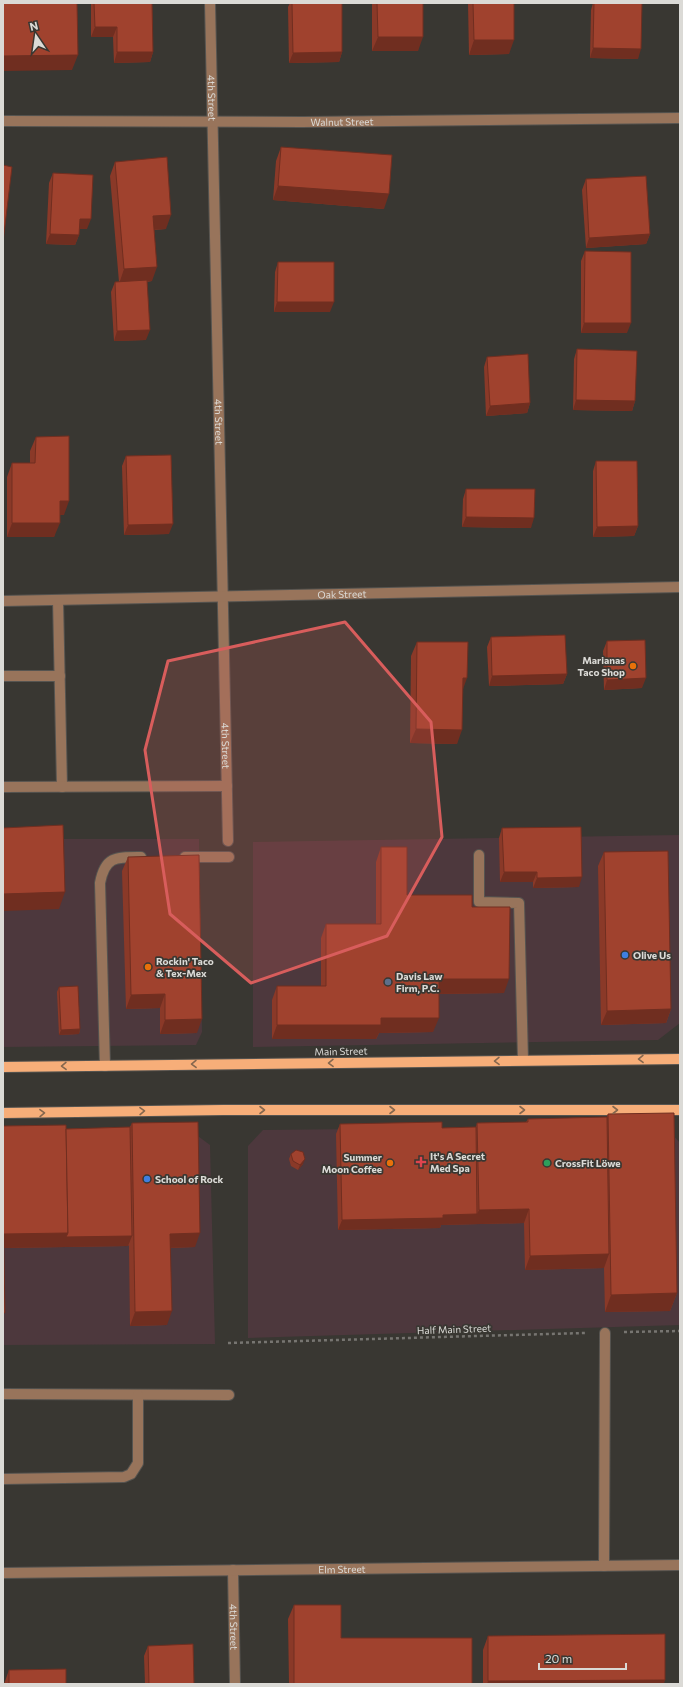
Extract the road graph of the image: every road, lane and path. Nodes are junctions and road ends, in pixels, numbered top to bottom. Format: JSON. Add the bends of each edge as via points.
{"nodes":[{"id":1,"x":210,"y":3,"type":"edge"},
{"id":2,"x":680,"y":118,"type":"edge"},
{"id":3,"x":3,"y":121,"type":"edge"},
{"id":4,"x":213,"y":122,"type":"junction"},
{"id":5,"x":680,"y":587,"type":"edge"},
{"id":6,"x":224,"y":598,"type":"junction"},
{"id":7,"x":58,"y":600,"type":"junction"},
{"id":8,"x":3,"y":601,"type":"edge"},
{"id":9,"x":3,"y":676,"type":"edge"},
{"id":10,"x":60,"y":676,"type":"junction"},
{"id":11,"x":228,"y":786,"type":"junction"},
{"id":12,"x":3,"y":787,"type":"edge"},
{"id":13,"x":62,"y":787,"type":"junction"},
{"id":14,"x":228,"y":841,"type":"dead end"},
{"id":15,"x":479,"y":855,"type":"dead end"},
{"id":16,"x":154,"y":857,"type":"edge"},
{"id":17,"x":176,"y":857,"type":"edge"},
{"id":18,"x":229,"y":858,"type":"dead end"},
{"id":19,"x":680,"y":1059,"type":"edge"},
{"id":20,"x":523,"y":1060,"type":"junction"},
{"id":21,"x":106,"y":1066,"type":"junction"},
{"id":22,"x":3,"y":1067,"type":"edge"},
{"id":23,"x":680,"y":1110,"type":"edge"},
{"id":24,"x":3,"y":1113,"type":"edge"},
{"id":25,"x":680,"y":1331,"type":"edge"},
{"id":26,"x":605,"y":1333,"type":"junction"},
{"id":27,"x":228,"y":1343,"type":"dead end"},
{"id":28,"x":3,"y":1394,"type":"edge"},
{"id":29,"x":138,"y":1395,"type":"junction"},
{"id":30,"x":229,"y":1395,"type":"dead end"},
{"id":31,"x":3,"y":1479,"type":"edge"},
{"id":32,"x":680,"y":1565,"type":"edge"},
{"id":33,"x":604,"y":1566,"type":"junction"},
{"id":34,"x":233,"y":1570,"type":"junction"},
{"id":35,"x":3,"y":1573,"type":"edge"},
{"id":36,"x":235,"y":1684,"type":"edge"}],
"edges":[{"from":1,"to":4,"type":"street","name":"4th Street"},
{"from":2,"to":4,"type":"street","name":"Walnut Street"},
{"from":3,"to":4,"type":"street","name":"Walnut Street"},
{"from":4,"to":6,"type":"street","name":"4th Street"},
{"from":5,"to":6,"type":"street","name":"Oak Street"},
{"from":6,"to":7,"type":"street","name":"Oak Street"},
{"from":6,"to":11,"type":"street","name":"4th Street"},
{"from":7,"to":8,"type":"street","name":"Oak Street"},
{"from":7,"to":10,"type":"street"},
{"from":9,"to":10,"type":"street"},
{"from":10,"to":13,"type":"street"},
{"from":11,"to":13,"type":"street"},
{"from":11,"to":14,"type":"street","name":"4th Street"},
{"from":12,"to":13,"type":"street"},
{"from":15,"to":20,"type":"street","via":[[479,902],[519,903]]},
{"from":16,"to":21,"type":"street","via":[[111,860],[103,869],[100,883]]},
{"from":17,"to":18,"type":"street"},
{"from":19,"to":20,"type":"main road","name":"Main Street","one_way":true},
{"from":20,"to":21,"type":"main road","name":"Main Street","one_way":true},
{"from":21,"to":22,"type":"main road","name":"Main Street","one_way":true},
{"from":24,"to":23,"type":"main road","one_way":true,"via":[[223,1110]]},
{"from":25,"to":26,"type":"path","name":"Half Main Street"},
{"from":26,"to":27,"type":"path","name":"Half Main Street"},
{"from":26,"to":33,"type":"street"},
{"from":28,"to":29,"type":"street"},
{"from":29,"to":30,"type":"street"},
{"from":29,"to":31,"type":"street","via":[[138,1463],[131,1474],[124,1477]]},
{"from":32,"to":33,"type":"street","name":"Elm Street"},
{"from":33,"to":34,"type":"street","name":"Elm Street"},
{"from":34,"to":35,"type":"street","name":"Elm Street"},
{"from":34,"to":36,"type":"street","name":"4th Street"}]}
